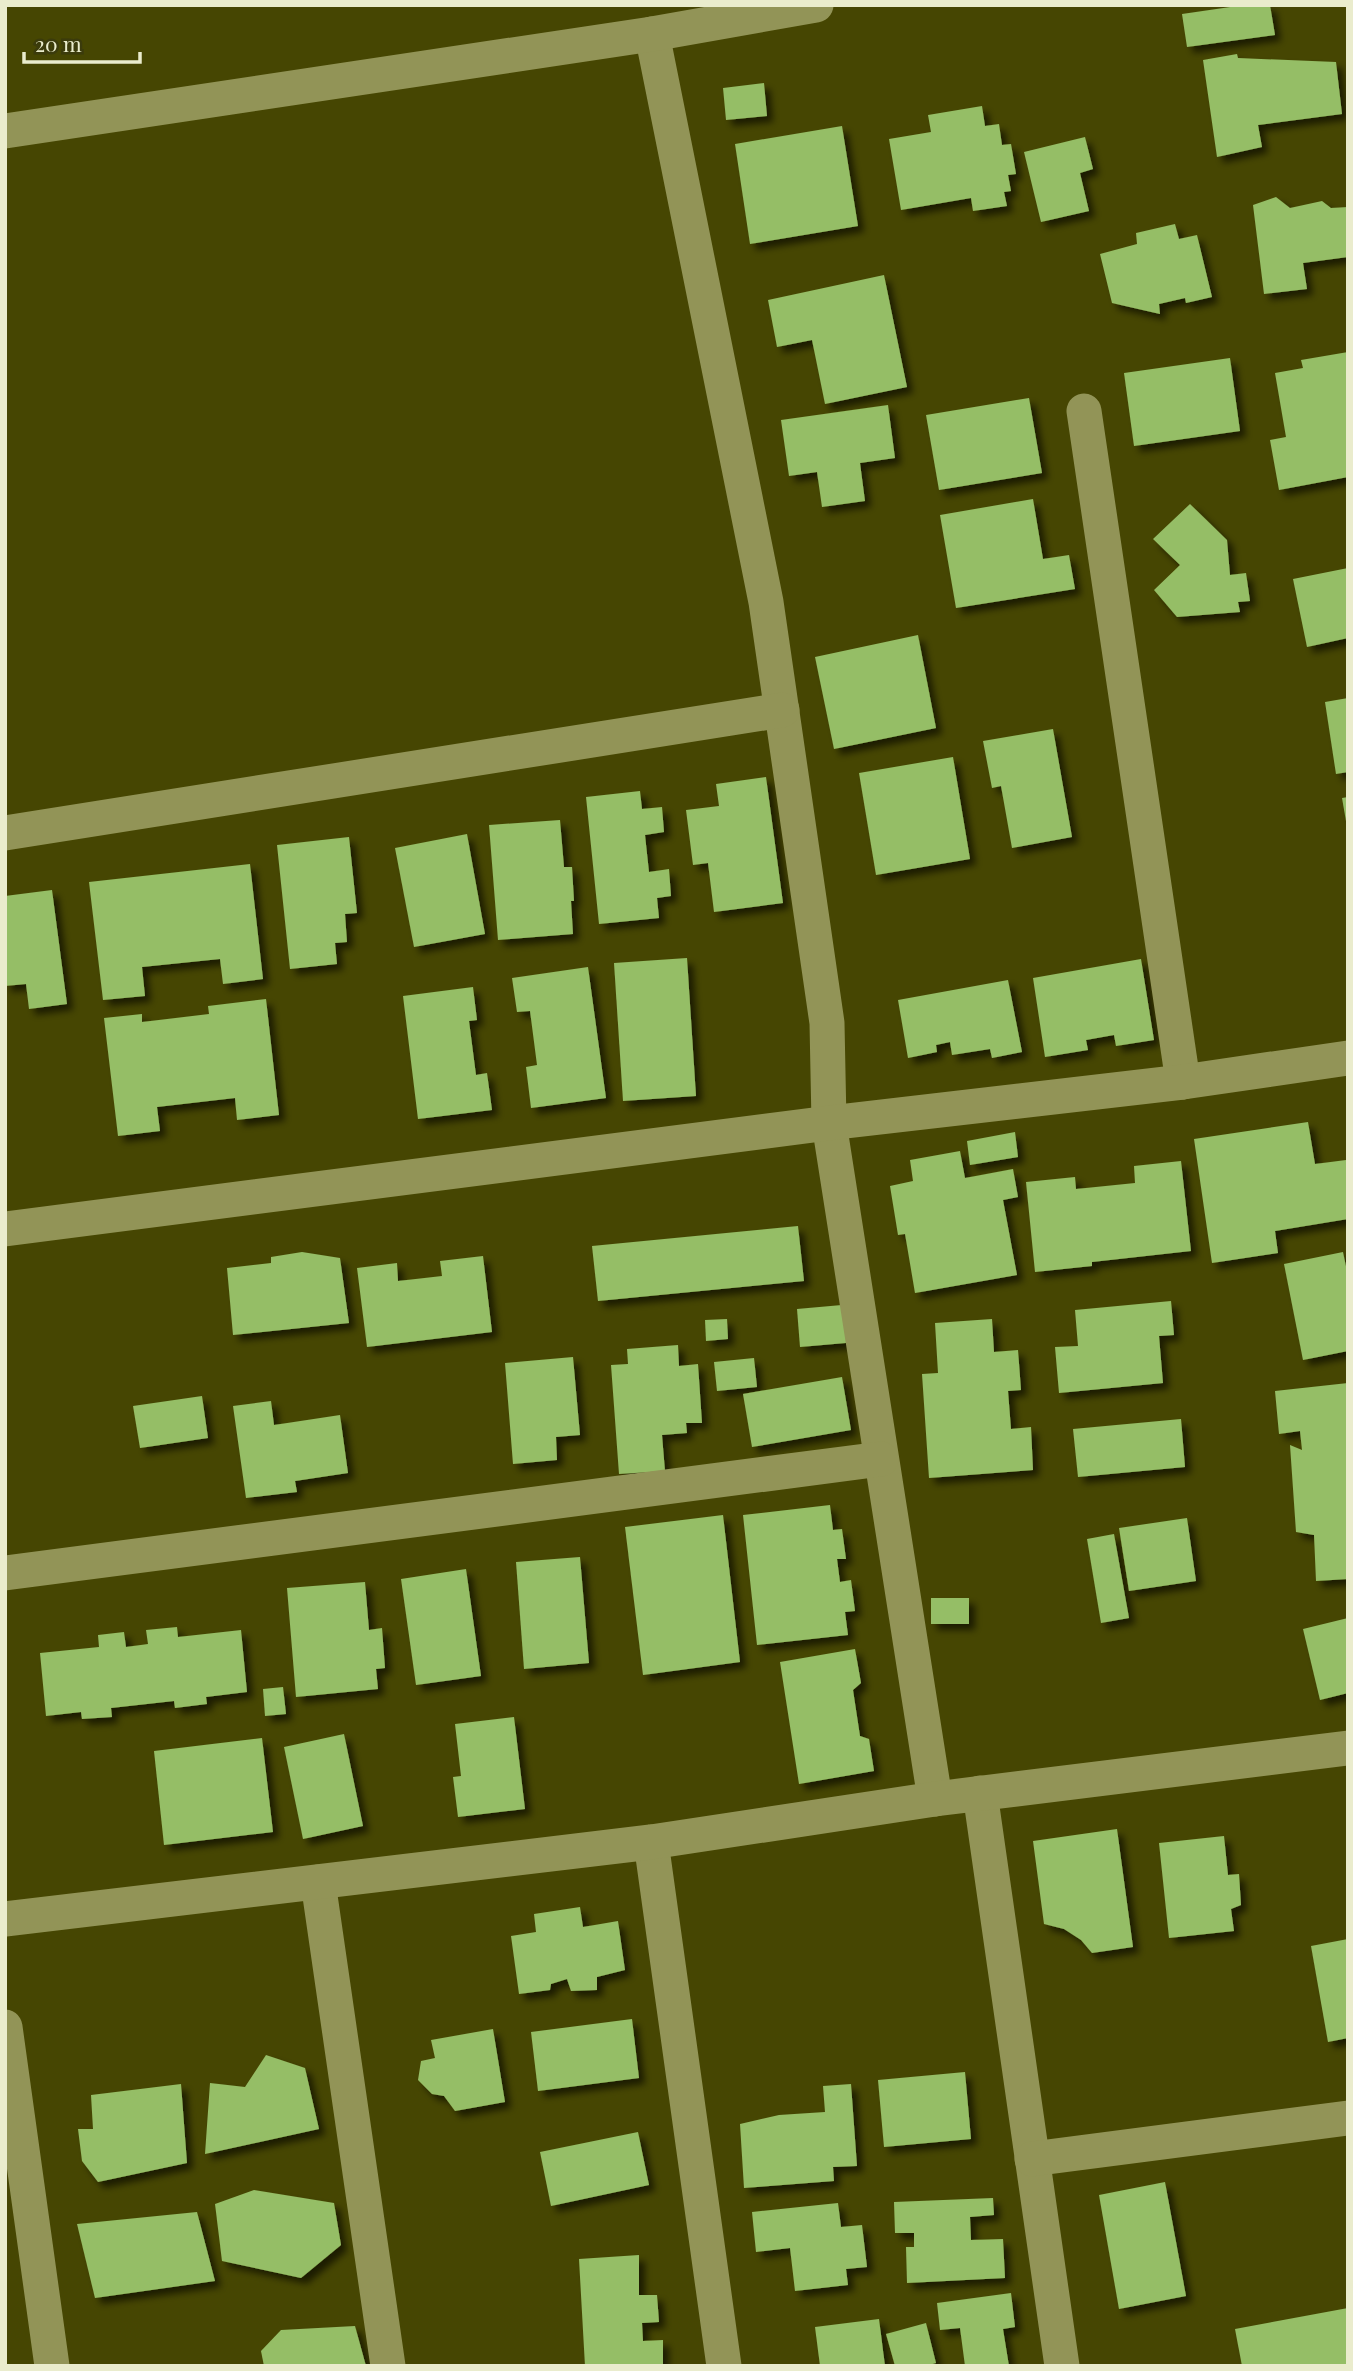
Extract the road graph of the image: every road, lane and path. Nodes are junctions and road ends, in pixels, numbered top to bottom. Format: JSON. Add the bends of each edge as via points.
{"nodes":[{"id":1,"x":816,"y":5,"type":"edge"},
{"id":2,"x":652,"y":34,"type":"junction"},
{"id":3,"x":5,"y":131,"type":"edge"},
{"id":4,"x":1084,"y":411,"type":"dead end"},
{"id":5,"x":782,"y":710,"type":"junction"},
{"id":6,"x":5,"y":833,"type":"edge"},
{"id":7,"x":1348,"y":1058,"type":"edge"},
{"id":8,"x":1183,"y":1082,"type":"junction"},
{"id":9,"x":830,"y":1123,"type":"junction"},
{"id":10,"x":5,"y":1229,"type":"edge"},
{"id":11,"x":881,"y":1459,"type":"junction"},
{"id":12,"x":5,"y":1573,"type":"edge"},
{"id":13,"x":1348,"y":1748,"type":"edge"},
{"id":14,"x":980,"y":1793,"type":"junction"},
{"id":15,"x":935,"y":1799,"type":"junction"},
{"id":16,"x":651,"y":1842,"type":"junction"},
{"id":17,"x":318,"y":1882,"type":"junction"},
{"id":18,"x":5,"y":1919,"type":"edge"},
{"id":19,"x":5,"y":2027,"type":"edge"},
{"id":20,"x":1348,"y":2118,"type":"edge"},
{"id":21,"x":1032,"y":2159,"type":"junction"},
{"id":22,"x":52,"y":2366,"type":"edge"},
{"id":23,"x":388,"y":2366,"type":"edge"},
{"id":24,"x":724,"y":2366,"type":"edge"},
{"id":25,"x":1062,"y":2366,"type":"edge"}],
"edges":[{"from":1,"to":2,"type":"street"},
{"from":2,"to":3,"type":"street"},
{"from":2,"to":5,"type":"street","via":[[766,602]]},
{"from":4,"to":8,"type":"street"},
{"from":5,"to":6,"type":"street"},
{"from":5,"to":9,"type":"street","via":[[827,1023]]},
{"from":7,"to":8,"type":"street"},
{"from":8,"to":9,"type":"street"},
{"from":9,"to":10,"type":"street"},
{"from":9,"to":11,"type":"street"},
{"from":11,"to":12,"type":"street"},
{"from":11,"to":15,"type":"street"},
{"from":13,"to":14,"type":"street"},
{"from":14,"to":15,"type":"street"},
{"from":14,"to":21,"type":"street"},
{"from":15,"to":16,"type":"street"},
{"from":16,"to":17,"type":"street"},
{"from":16,"to":24,"type":"street"},
{"from":17,"to":18,"type":"street"},
{"from":17,"to":23,"type":"street"},
{"from":19,"to":22,"type":"street"},
{"from":20,"to":21,"type":"street"},
{"from":21,"to":25,"type":"street"}]}
